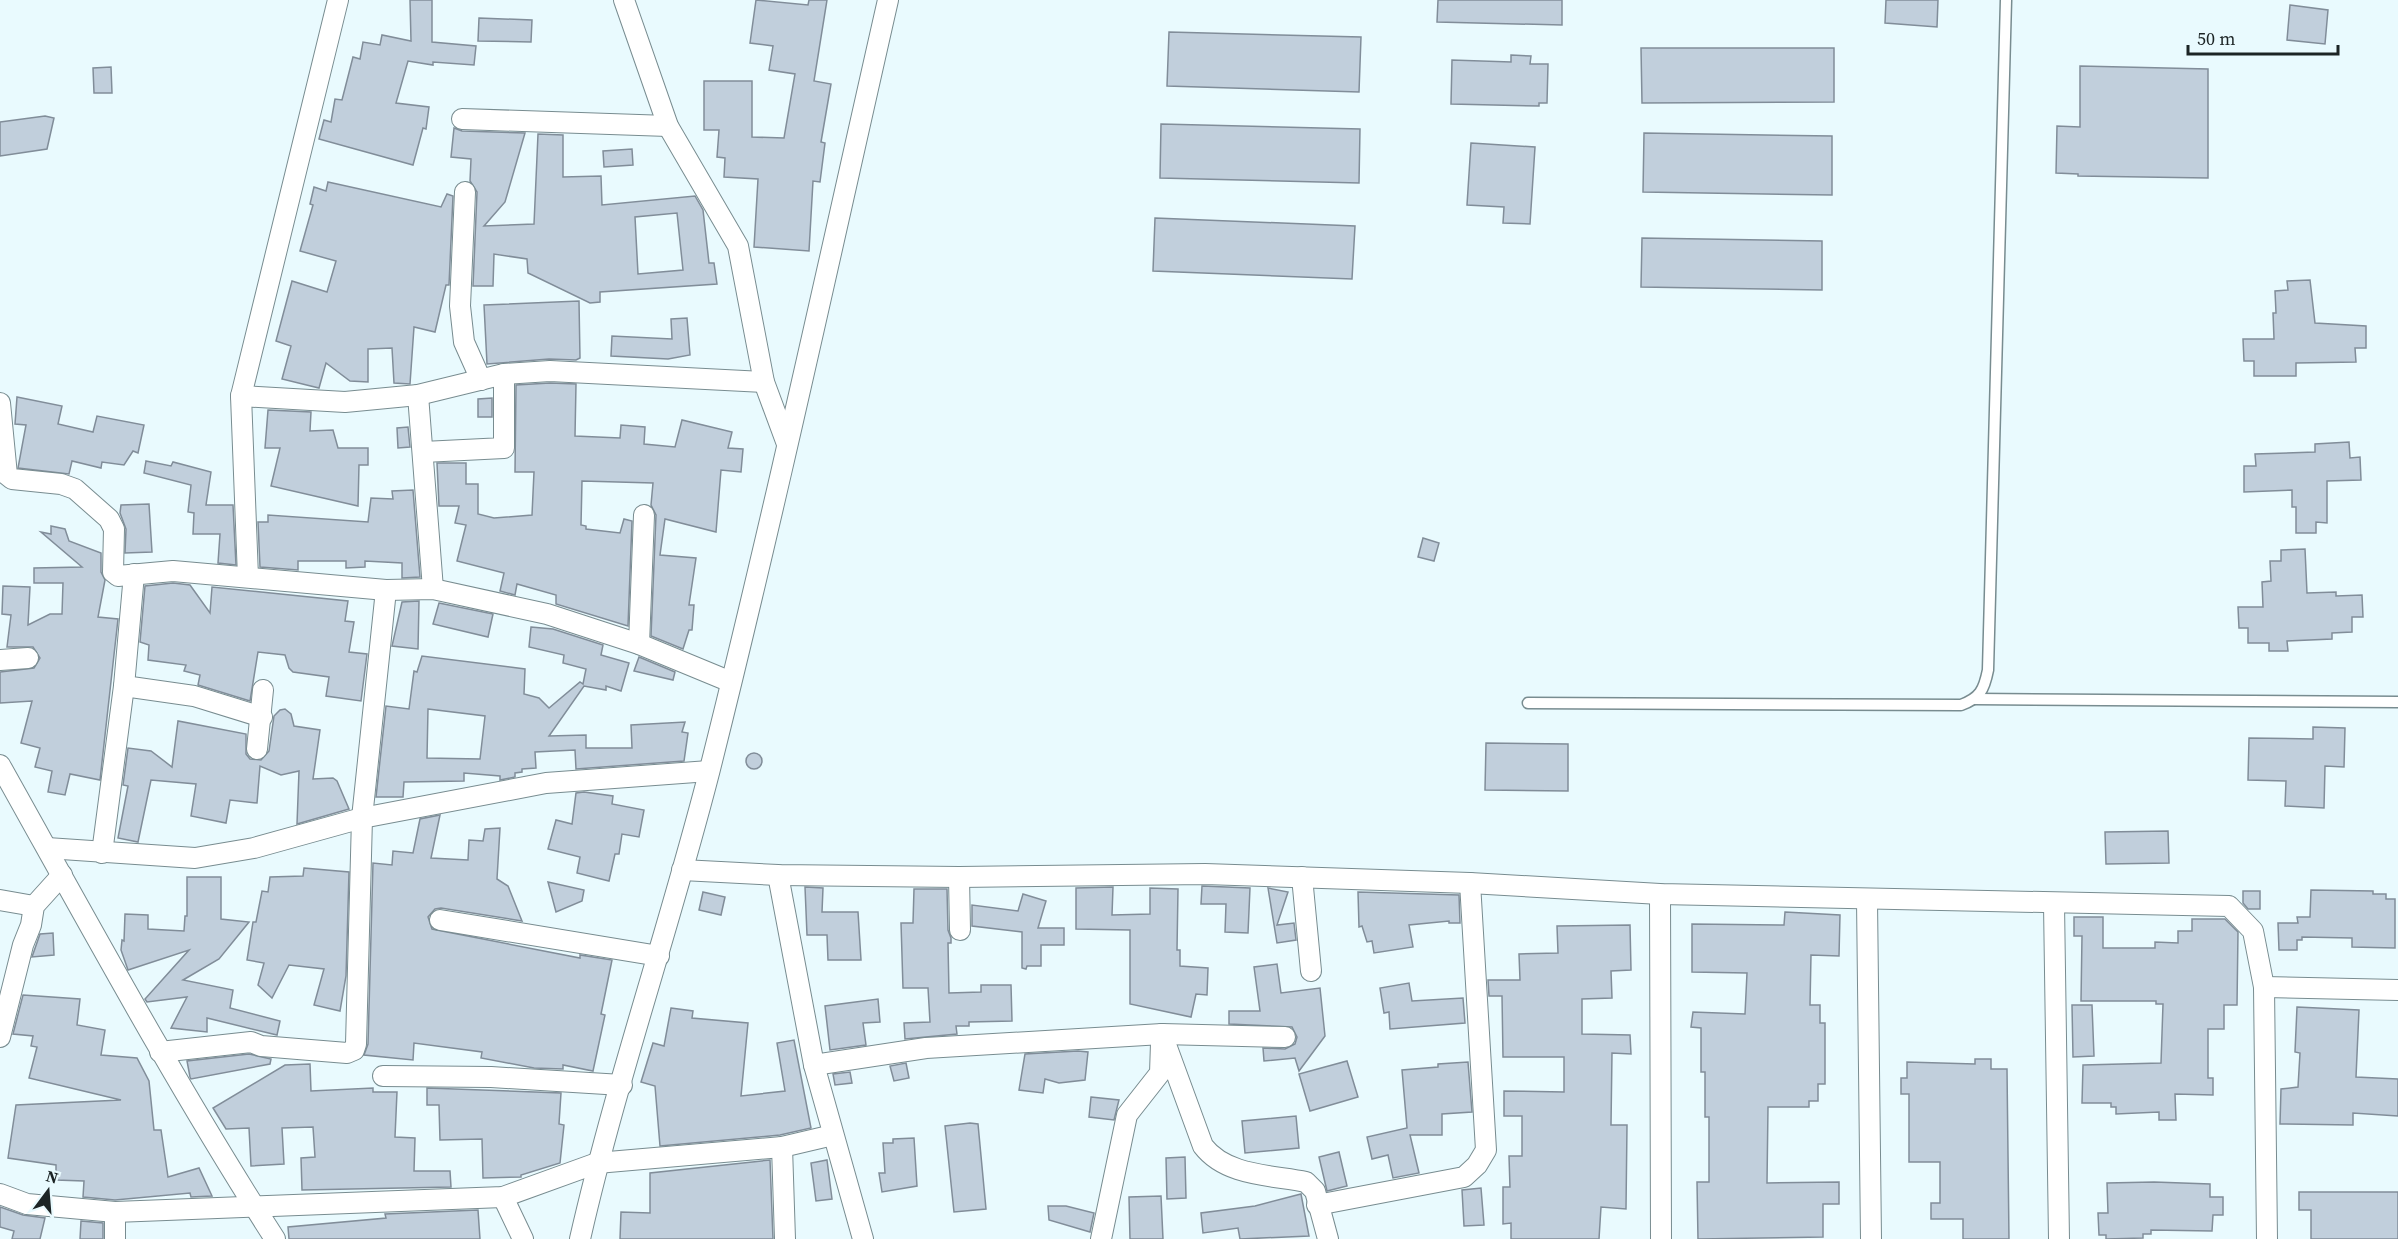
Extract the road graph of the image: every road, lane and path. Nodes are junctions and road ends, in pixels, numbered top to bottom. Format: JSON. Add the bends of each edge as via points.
{"nodes":[{"id":1,"x":338,"y":0,"type":"edge"},
{"id":2,"x":624,"y":0,"type":"edge"},
{"id":3,"x":888,"y":0,"type":"edge"},
{"id":4,"x":2006,"y":0,"type":"edge"},
{"id":5,"x":462,"y":119,"type":"dead end"},
{"id":6,"x":668,"y":126,"type":"junction"},
{"id":7,"x":465,"y":192,"type":"dead end"},
{"id":8,"x":504,"y":374,"type":"junction"},
{"id":9,"x":481,"y":380,"type":"junction"},
{"id":10,"x":764,"y":382,"type":"junction"},
{"id":11,"x":418,"y":395,"type":"junction"},
{"id":12,"x":241,"y":396,"type":"junction"},
{"id":13,"x":0,"y":403,"type":"edge"},
{"id":14,"x":787,"y":444,"type":"junction"},
{"id":15,"x":423,"y":452,"type":"junction"},
{"id":16,"x":644,"y":516,"type":"dead end"},
{"id":17,"x":134,"y":574,"type":"junction"},
{"id":18,"x":248,"y":578,"type":"junction"},
{"id":19,"x":386,"y":590,"type":"junction"},
{"id":20,"x":433,"y":590,"type":"junction"},
{"id":21,"x":639,"y":644,"type":"junction"},
{"id":22,"x":28,"y":658,"type":"dead end"},
{"id":23,"x":0,"y":660,"type":"edge"},
{"id":24,"x":731,"y":682,"type":"junction"},
{"id":25,"x":124,"y":686,"type":"junction"},
{"id":26,"x":263,"y":690,"type":"dead end"},
{"id":27,"x":1975,"y":699,"type":"junction"},
{"id":28,"x":2398,"y":702,"type":"edge"},
{"id":29,"x":1528,"y":703,"type":"dead end"},
{"id":30,"x":262,"y":717,"type":"junction"},
{"id":31,"x":257,"y":749,"type":"dead end"},
{"id":32,"x":0,"y":765,"type":"edge"},
{"id":33,"x":709,"y":771,"type":"junction"},
{"id":34,"x":362,"y":818,"type":"junction"},
{"id":35,"x":46,"y":848,"type":"junction"},
{"id":36,"x":102,"y":853,"type":"junction"},
{"id":37,"x":682,"y":870,"type":"junction"},
{"id":38,"x":63,"y":875,"type":"junction"},
{"id":39,"x":778,"y":875,"type":"junction"},
{"id":40,"x":959,"y":877,"type":"junction"},
{"id":41,"x":1302,"y":877,"type":"junction"},
{"id":42,"x":1470,"y":883,"type":"junction"},
{"id":43,"x":1660,"y":894,"type":"junction"},
{"id":44,"x":0,"y":900,"type":"edge"},
{"id":45,"x":1867,"y":900,"type":"junction"},
{"id":46,"x":2054,"y":904,"type":"junction"},
{"id":47,"x":34,"y":906,"type":"junction"},
{"id":48,"x":440,"y":920,"type":"dead end"},
{"id":49,"x":960,"y":930,"type":"dead end"},
{"id":50,"x":659,"y":956,"type":"junction"},
{"id":51,"x":1311,"y":971,"type":"dead end"},
{"id":52,"x":2264,"y":987,"type":"junction"},
{"id":53,"x":2398,"y":990,"type":"edge"},
{"id":54,"x":1162,"y":1034,"type":"junction"},
{"id":55,"x":0,"y":1037,"type":"edge"},
{"id":56,"x":1285,"y":1037,"type":"dead end"},
{"id":57,"x":160,"y":1052,"type":"junction"},
{"id":58,"x":814,"y":1065,"type":"junction"},
{"id":59,"x":383,"y":1076,"type":"dead end"},
{"id":60,"x":622,"y":1085,"type":"junction"},
{"id":61,"x":833,"y":1135,"type":"junction"},
{"id":62,"x":782,"y":1147,"type":"junction"},
{"id":63,"x":597,"y":1163,"type":"junction"},
{"id":64,"x":0,"y":1194,"type":"edge"},
{"id":65,"x":503,"y":1197,"type":"junction"},
{"id":66,"x":1317,"y":1205,"type":"junction"},
{"id":67,"x":255,"y":1208,"type":"junction"},
{"id":68,"x":114,"y":1212,"type":"junction"},
{"id":69,"x":115,"y":1239,"type":"edge"},
{"id":70,"x":275,"y":1239,"type":"edge"},
{"id":71,"x":523,"y":1239,"type":"edge"},
{"id":72,"x":580,"y":1239,"type":"edge"},
{"id":73,"x":784,"y":1239,"type":"edge"},
{"id":74,"x":863,"y":1239,"type":"edge"},
{"id":75,"x":1101,"y":1239,"type":"edge"},
{"id":76,"x":1328,"y":1239,"type":"edge"},
{"id":77,"x":1661,"y":1239,"type":"edge"},
{"id":78,"x":1870,"y":1239,"type":"edge"},
{"id":79,"x":2059,"y":1239,"type":"edge"},
{"id":80,"x":2267,"y":1239,"type":"edge"}],
"edges":[{"from":1,"to":12,"type":"street"},
{"from":2,"to":6,"type":"street"},
{"from":3,"to":14,"type":"street"},
{"from":4,"to":27,"type":"lane","via":[[1988,670],[1984,689]]},
{"from":5,"to":6,"type":"street"},
{"from":6,"to":10,"type":"street","via":[[738,246]]},
{"from":7,"to":9,"type":"street","via":[[460,306],[464,342]]},
{"from":8,"to":9,"type":"street"},
{"from":8,"to":10,"type":"street","via":[[550,371]]},
{"from":8,"to":15,"type":"street","via":[[504,448]]},
{"from":9,"to":11,"type":"street"},
{"from":10,"to":14,"type":"street"},
{"from":11,"to":12,"type":"street","via":[[345,402]]},
{"from":11,"to":15,"type":"street"},
{"from":12,"to":18,"type":"street"},
{"from":13,"to":17,"type":"street","via":[[7,475],[75,489],[110,519],[114,529],[112,572],[118,576]]},
{"from":14,"to":24,"type":"street"},
{"from":15,"to":20,"type":"street"},
{"from":16,"to":21,"type":"street"},
{"from":17,"to":18,"type":"street","via":[[173,571]]},
{"from":17,"to":25,"type":"street"},
{"from":18,"to":19,"type":"street"},
{"from":19,"to":20,"type":"street"},
{"from":19,"to":34,"type":"street"},
{"from":20,"to":21,"type":"street","via":[[547,614]]},
{"from":21,"to":24,"type":"street"},
{"from":22,"to":23,"type":"street"},
{"from":24,"to":33,"type":"street"},
{"from":25,"to":30,"type":"street","via":[[194,696]]},
{"from":25,"to":36,"type":"street"},
{"from":26,"to":30,"type":"street"},
{"from":27,"to":28,"type":"lane"},
{"from":27,"to":29,"type":"lane","via":[[1961,705]]},
{"from":30,"to":31,"type":"street"},
{"from":32,"to":35,"type":"street"},
{"from":33,"to":34,"type":"street","via":[[546,783]]},
{"from":33,"to":37,"type":"street"},
{"from":34,"to":36,"type":"street","via":[[254,848],[195,858]]},
{"from":34,"to":57,"type":"street","via":[[354,1050],[347,1053],[251,1042]]},
{"from":35,"to":36,"type":"street"},
{"from":35,"to":38,"type":"street"},
{"from":37,"to":39,"type":"street"},
{"from":37,"to":50,"type":"street"},
{"from":38,"to":47,"type":"street"},
{"from":38,"to":57,"type":"street"},
{"from":39,"to":40,"type":"street"},
{"from":39,"to":58,"type":"street"},
{"from":40,"to":41,"type":"street"},
{"from":40,"to":49,"type":"street"},
{"from":41,"to":42,"type":"street"},
{"from":41,"to":51,"type":"street"},
{"from":42,"to":43,"type":"street"},
{"from":42,"to":66,"type":"street","via":[[1486,1150],[1464,1177]]},
{"from":43,"to":45,"type":"street"},
{"from":43,"to":77,"type":"street"},
{"from":44,"to":47,"type":"street"},
{"from":45,"to":46,"type":"street"},
{"from":45,"to":78,"type":"street"},
{"from":46,"to":52,"type":"street","via":[[2229,906],[2253,932]]},
{"from":46,"to":79,"type":"street"},
{"from":47,"to":55,"type":"street"},
{"from":48,"to":50,"type":"street"},
{"from":50,"to":60,"type":"street"},
{"from":52,"to":53,"type":"street"},
{"from":52,"to":80,"type":"street"},
{"from":54,"to":56,"type":"street"},
{"from":54,"to":58,"type":"street","via":[[926,1048]]},
{"from":54,"to":66,"type":"street","via":[[1203,1146],[1211,1156],[1225,1166],[1306,1182],[1315,1191]]},
{"from":54,"to":75,"type":"street","via":[[1160,1073],[1127,1115]]},
{"from":57,"to":67,"type":"street"},
{"from":58,"to":61,"type":"street"},
{"from":59,"to":60,"type":"street","via":[[491,1077]]},
{"from":60,"to":63,"type":"street"},
{"from":61,"to":62,"type":"street"},
{"from":61,"to":74,"type":"street"},
{"from":62,"to":63,"type":"street"},
{"from":62,"to":73,"type":"street"},
{"from":63,"to":65,"type":"street"},
{"from":63,"to":72,"type":"street"},
{"from":64,"to":68,"type":"street","via":[[27,1204]]},
{"from":65,"to":67,"type":"street"},
{"from":65,"to":71,"type":"street"},
{"from":66,"to":76,"type":"street"},
{"from":67,"to":68,"type":"street"},
{"from":67,"to":70,"type":"street"},
{"from":68,"to":69,"type":"street"}]}
